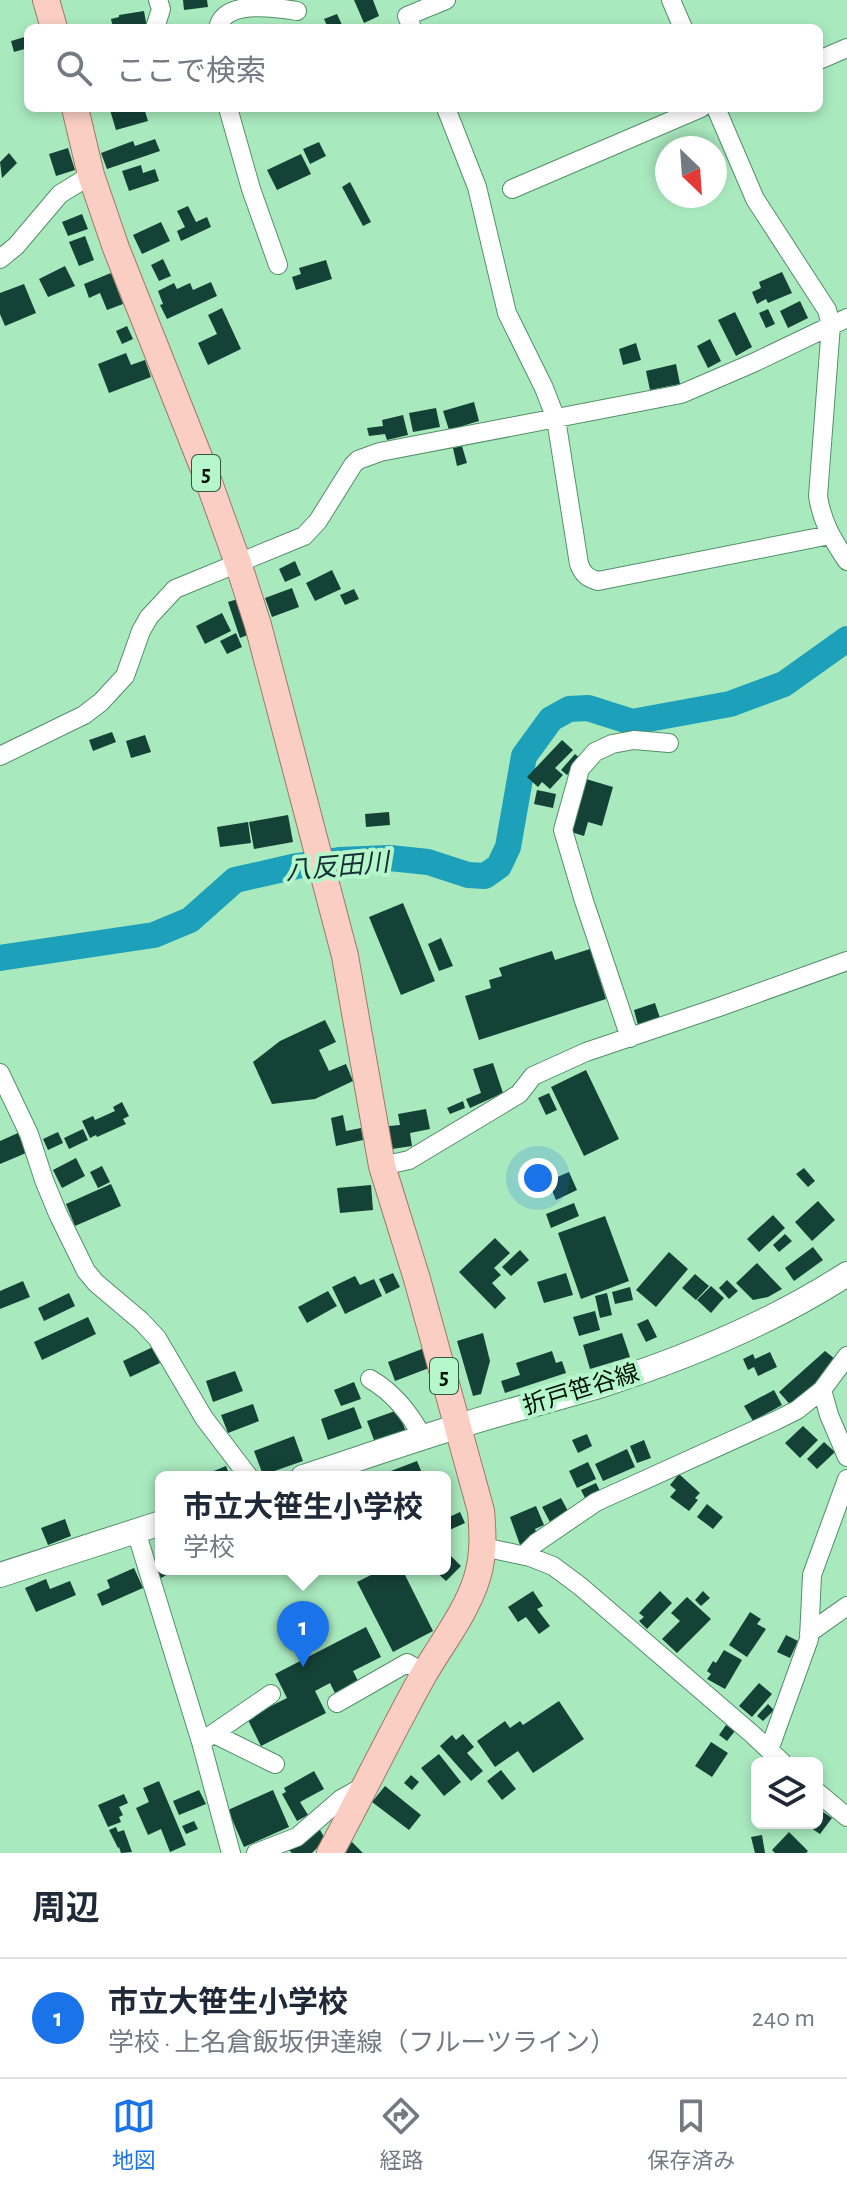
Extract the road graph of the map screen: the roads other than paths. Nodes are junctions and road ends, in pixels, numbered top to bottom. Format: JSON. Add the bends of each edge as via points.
{"nodes":[{"id":1,"x":46,"y":0,"type":"edge"},
{"id":2,"x":158,"y":0,"type":"edge"},
{"id":3,"x":446,"y":0,"type":"edge"},
{"id":4,"x":671,"y":0,"type":"edge"},
{"id":5,"x":297,"y":11,"type":"dead end"},
{"id":6,"x":53,"y":24,"type":"edge"},
{"id":7,"x":156,"y":24,"type":"edge"},
{"id":8,"x":219,"y":24,"type":"edge"},
{"id":9,"x":410,"y":24,"type":"edge"},
{"id":10,"x":681,"y":24,"type":"edge"},
{"id":11,"x":847,"y":48,"type":"edge"},
{"id":12,"x":823,"y":58,"type":"edge"},
{"id":13,"x":76,"y":112,"type":"edge"},
{"id":14,"x":229,"y":112,"type":"edge"},
{"id":15,"x":448,"y":112,"type":"edge"},
{"id":16,"x":692,"y":112,"type":"edge"},
{"id":17,"x":718,"y":112,"type":"edge"},
{"id":18,"x":91,"y":175,"type":"junction"},
{"id":19,"x":512,"y":189,"type":"dead end"},
{"id":20,"x":0,"y":259,"type":"edge"},
{"id":21,"x":278,"y":265,"type":"dead end"},
{"id":22,"x":839,"y":322,"type":"edge"},
{"id":23,"x":556,"y":419,"type":"junction"},
{"id":24,"x":830,"y":535,"type":"junction"},
{"id":25,"x":847,"y":561,"type":"edge"},
{"id":26,"x":238,"y":563,"type":"junction"},
{"id":27,"x":669,"y":743,"type":"dead end"},
{"id":28,"x":0,"y":756,"type":"edge"},
{"id":29,"x":847,"y":961,"type":"edge"},
{"id":30,"x":630,"y":1038,"type":"junction"},
{"id":31,"x":0,"y":1073,"type":"edge"},
{"id":32,"x":382,"y":1166,"type":"junction"},
{"id":33,"x":847,"y":1274,"type":"edge"},
{"id":34,"x":847,"y":1356,"type":"edge"},
{"id":35,"x":370,"y":1379,"type":"dead end"},
{"id":36,"x":822,"y":1390,"type":"junction"},
{"id":37,"x":458,"y":1426,"type":"junction"},
{"id":38,"x":423,"y":1438,"type":"junction"},
{"id":39,"x":847,"y":1457,"type":"edge"},
{"id":40,"x":244,"y":1471,"type":"edge"},
{"id":41,"x":321,"y":1471,"type":"edge"},
{"id":42,"x":847,"y":1479,"type":"edge"},
{"id":43,"x":155,"y":1525,"type":"edge"},
{"id":44,"x":136,"y":1531,"type":"junction"},
{"id":45,"x":483,"y":1547,"type":"junction"},
{"id":46,"x":524,"y":1555,"type":"junction"},
{"id":47,"x":0,"y":1575,"type":"edge"},
{"id":48,"x":847,"y":1606,"type":"edge"},
{"id":49,"x":809,"y":1633,"type":"junction"},
{"id":50,"x":425,"y":1673,"type":"junction"},
{"id":51,"x":271,"y":1694,"type":"dead end"},
{"id":52,"x":337,"y":1703,"type":"dead end"},
{"id":53,"x":207,"y":1738,"type":"junction"},
{"id":54,"x":769,"y":1750,"type":"junction"},
{"id":55,"x":777,"y":1757,"type":"edge"},
{"id":56,"x":275,"y":1764,"type":"dead end"},
{"id":57,"x":366,"y":1785,"type":"junction"},
{"id":58,"x":823,"y":1797,"type":"edge"},
{"id":59,"x":847,"y":1817,"type":"edge"},
{"id":60,"x":231,"y":1853,"type":"edge"},
{"id":61,"x":256,"y":1853,"type":"edge"},
{"id":62,"x":330,"y":1853,"type":"edge"}],
"edges":[{"from":1,"to":6,"type":"main road"},
{"from":2,"to":7,"type":"street"},
{"from":3,"to":9,"type":"street","via":[[407,16]]},
{"from":4,"to":10,"type":"street"},
{"from":5,"to":8,"type":"street","via":[[240,6],[225,13]]},
{"from":11,"to":12,"type":"street"},
{"from":13,"to":18,"type":"main road","number":"5"},
{"from":14,"to":21,"type":"street"},
{"from":15,"to":23,"type":"street","via":[[477,187],[507,313]]},
{"from":16,"to":19,"type":"street"},
{"from":17,"to":22,"type":"street","via":[[755,199]]},
{"from":18,"to":20,"type":"street","via":[[60,194]]},
{"from":18,"to":26,"type":"main road","number":"5"},
{"from":22,"to":23,"type":"street","via":[[702,387]]},
{"from":22,"to":24,"type":"street","via":[[818,496]]},
{"from":23,"to":24,"type":"street","via":[[579,564],[589,579]]},
{"from":23,"to":26,"type":"street","via":[[358,460],[304,536]]},
{"from":24,"to":25,"type":"street"},
{"from":26,"to":28,"type":"street","via":[[175,589],[158,605],[141,631],[125,676],[101,702]]},
{"from":26,"to":32,"type":"main road","number":"5","via":[[345,956]]},
{"from":27,"to":30,"type":"street","via":[[634,740],[595,752],[580,769],[563,830]]},
{"from":29,"to":30,"type":"street"},
{"from":30,"to":32,"type":"street","via":[[533,1076],[519,1094],[460,1131],[409,1160]]},
{"from":31,"to":40,"type":"street","via":[[86,1271],[157,1338],[204,1418]]},
{"from":32,"to":37,"type":"main road","number":"5"},
{"from":33,"to":37,"type":"main road","name":"折戸笹谷線","via":[[784,1311],[675,1358]]},
{"from":34,"to":36,"type":"street"},
{"from":35,"to":38,"type":"street","via":[[396,1398]]},
{"from":36,"to":39,"type":"street"},
{"from":36,"to":46,"type":"street","via":[[775,1421],[596,1502]]},
{"from":37,"to":38,"type":"main road","name":"折戸笹谷線"},
{"from":37,"to":45,"type":"main road","number":"5","via":[[481,1511]]},
{"from":38,"to":41,"type":"main road","name":"折戸笹谷線"},
{"from":42,"to":49,"type":"street","via":[[812,1575]]},
{"from":43,"to":44,"type":"main road"},
{"from":44,"to":47,"type":"main road"},
{"from":44,"to":53,"type":"street"},
{"from":45,"to":46,"type":"street"},
{"from":45,"to":50,"type":"main road","number":"5","via":[[468,1599]]},
{"from":46,"to":54,"type":"street","via":[[553,1566],[580,1586]]},
{"from":48,"to":49,"type":"street"},
{"from":49,"to":54,"type":"street"},
{"from":50,"to":52,"type":"street","via":[[407,1663]]},
{"from":50,"to":57,"type":"main road","number":"5"},
{"from":51,"to":53,"type":"street"},
{"from":53,"to":56,"type":"street"},
{"from":53,"to":60,"type":"street"},
{"from":54,"to":55,"type":"street"},
{"from":57,"to":61,"type":"street","via":[[297,1837]]},
{"from":57,"to":62,"type":"main road","number":"5"},
{"from":58,"to":59,"type":"street"}]}
